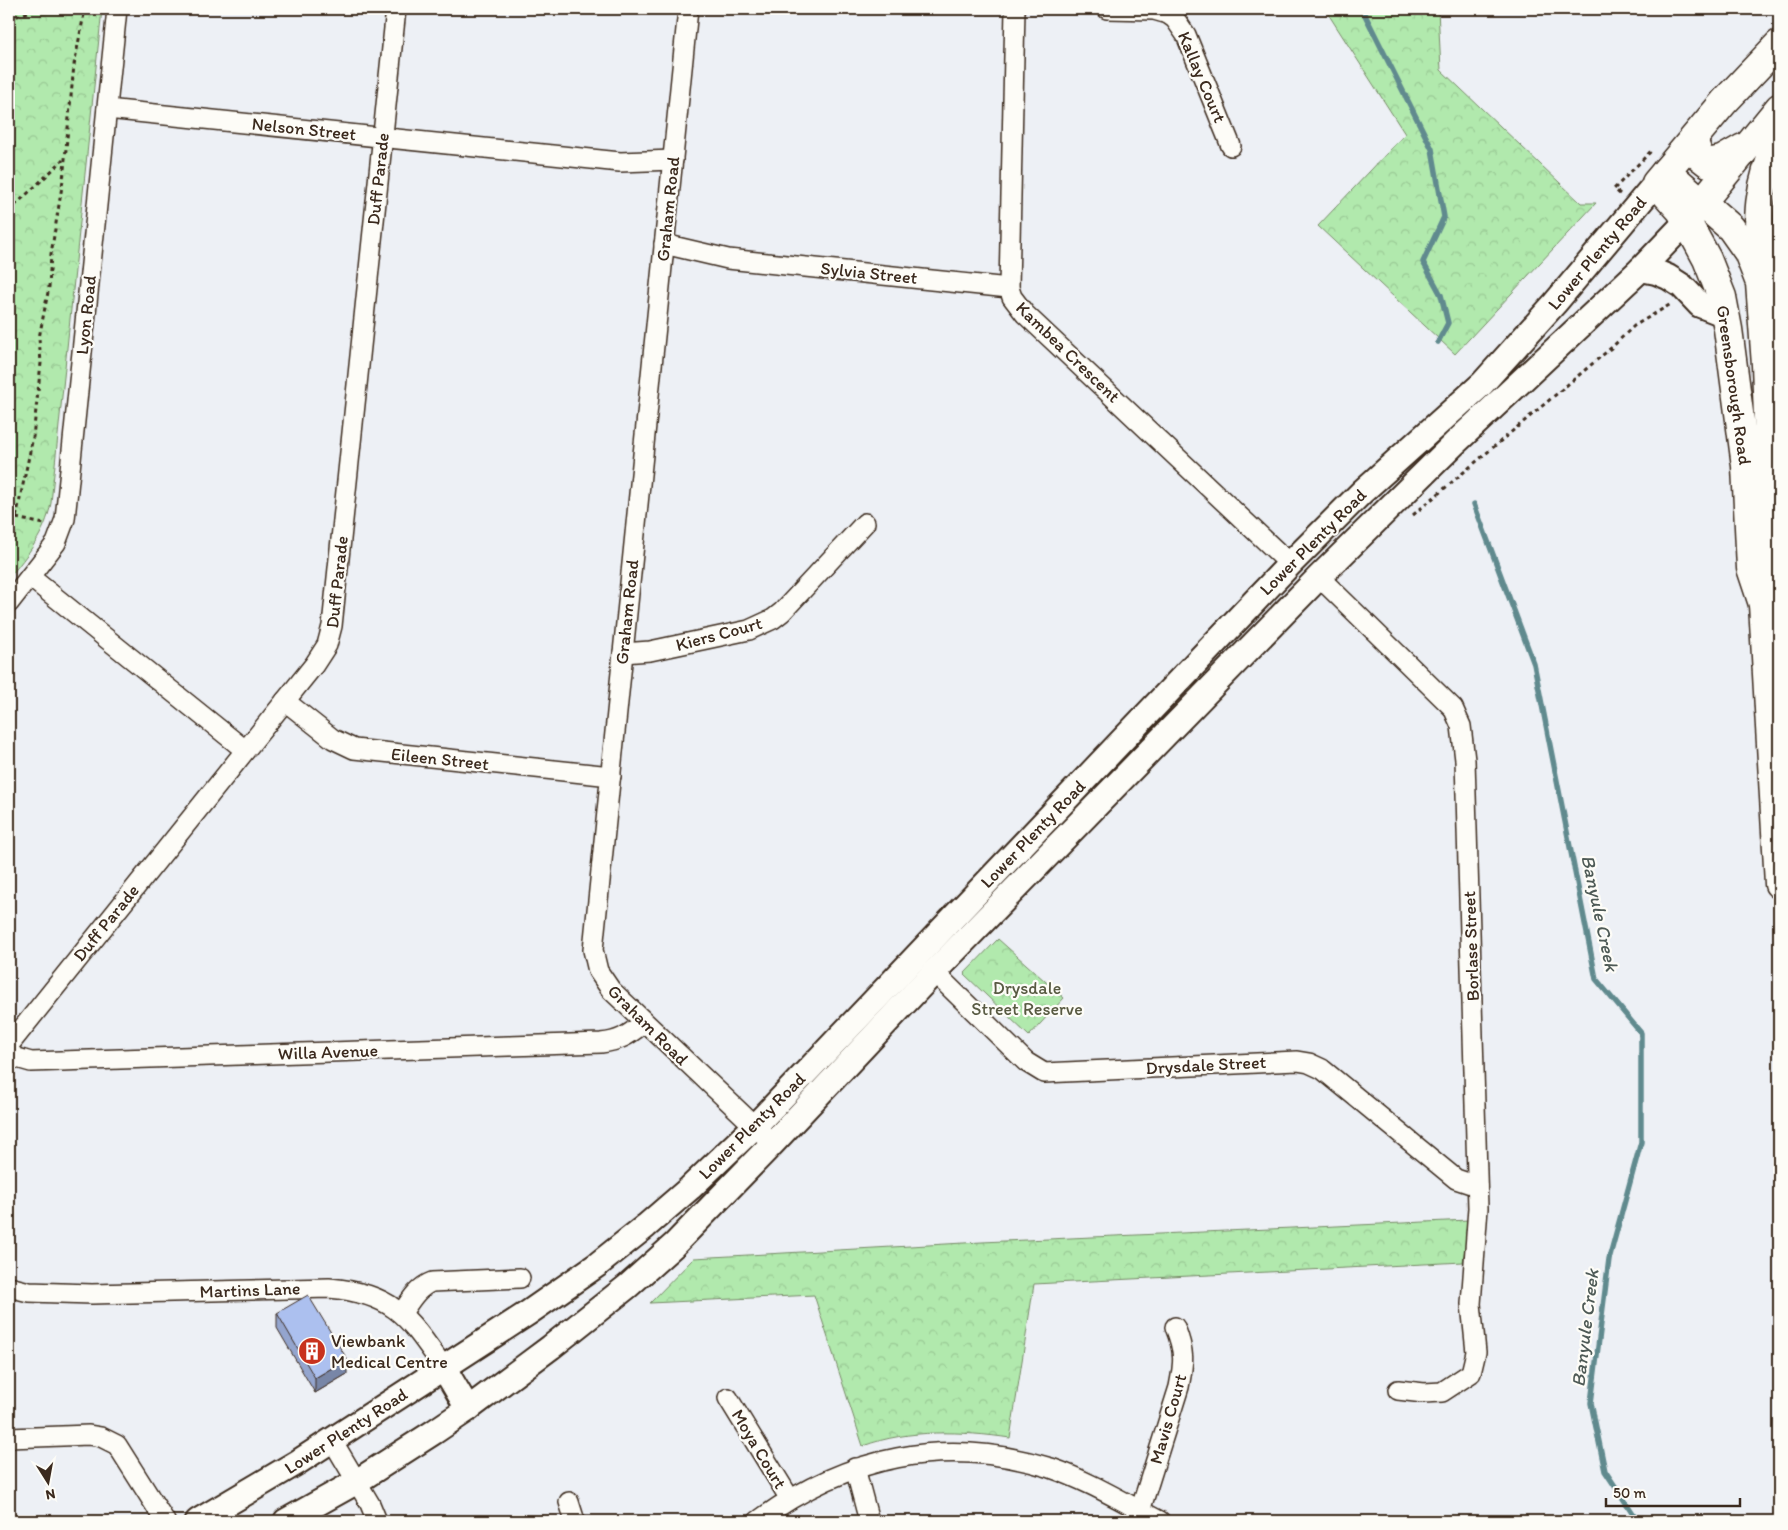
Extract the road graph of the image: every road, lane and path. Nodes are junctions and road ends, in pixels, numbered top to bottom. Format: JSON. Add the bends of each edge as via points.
{"nodes":[{"id":1,"x":38,"y":9,"type":"edge"},
{"id":2,"x":85,"y":9,"type":"edge"},
{"id":3,"x":117,"y":9,"type":"edge"},
{"id":4,"x":396,"y":9,"type":"edge"},
{"id":5,"x":688,"y":9,"type":"edge"},
{"id":6,"x":1015,"y":9,"type":"edge"},
{"id":7,"x":1107,"y":9,"type":"edge"},
{"id":8,"x":9,"y":19,"type":"edge"},
{"id":9,"x":1779,"y":44,"type":"edge"},
{"id":10,"x":1779,"y":108,"type":"edge"},
{"id":11,"x":107,"y":109,"type":"junction"},
{"id":12,"x":382,"y":137,"type":"junction"},
{"id":13,"x":1693,"y":140,"type":"junction"},
{"id":14,"x":1779,"y":140,"type":"edge"},
{"id":15,"x":1231,"y":146,"type":"dead end"},
{"id":16,"x":1746,"y":146,"type":"junction"},
{"id":17,"x":64,"y":159,"type":"junction"},
{"id":18,"x":672,"y":167,"type":"junction"},
{"id":19,"x":1661,"y":177,"type":"junction"},
{"id":20,"x":9,"y":211,"type":"edge"},
{"id":21,"x":1694,"y":212,"type":"junction"},
{"id":22,"x":663,"y":253,"type":"junction"},
{"id":23,"x":1641,"y":269,"type":"junction"},
{"id":24,"x":1010,"y":288,"type":"junction"},
{"id":25,"x":1675,"y":300,"type":"dead end"},
{"id":26,"x":1762,"y":306,"type":"junction"},
{"id":27,"x":1726,"y":315,"type":"junction"},
{"id":28,"x":16,"y":518,"type":"junction"},
{"id":29,"x":1409,"y":519,"type":"dead end"},
{"id":30,"x":865,"y":523,"type":"dead end"},
{"id":31,"x":48,"y":525,"type":"dead end"},
{"id":32,"x":9,"y":531,"type":"edge"},
{"id":33,"x":1290,"y":564,"type":"junction"},
{"id":34,"x":30,"y":577,"type":"junction"},
{"id":35,"x":1319,"y":577,"type":"junction"},
{"id":36,"x":9,"y":603,"type":"edge"},
{"id":37,"x":1768,"y":610,"type":"edge"},
{"id":38,"x":623,"y":653,"type":"junction"},
{"id":39,"x":285,"y":701,"type":"junction"},
{"id":40,"x":245,"y":750,"type":"junction"},
{"id":41,"x":610,"y":776,"type":"junction"},
{"id":42,"x":1777,"y":814,"type":"edge"},
{"id":43,"x":1779,"y":884,"type":"edge"},
{"id":44,"x":934,"y":972,"type":"junction"},
{"id":45,"x":644,"y":1023,"type":"junction"},
{"id":46,"x":9,"y":1045,"type":"edge"},
{"id":47,"x":9,"y":1052,"type":"edge"},
{"id":48,"x":754,"y":1127,"type":"junction"},
{"id":49,"x":773,"y":1143,"type":"junction"},
{"id":50,"x":1477,"y":1186,"type":"junction"},
{"id":51,"x":520,"y":1278,"type":"dead end"},
{"id":52,"x":9,"y":1288,"type":"edge"},
{"id":53,"x":92,"y":1294,"type":"junction"},
{"id":54,"x":9,"y":1299,"type":"edge"},
{"id":55,"x":402,"y":1313,"type":"junction"},
{"id":56,"x":1175,"y":1327,"type":"dead end"},
{"id":57,"x":444,"y":1368,"type":"junction"},
{"id":58,"x":1398,"y":1390,"type":"dead end"},
{"id":59,"x":728,"y":1398,"type":"dead end"},
{"id":60,"x":468,"y":1409,"type":"junction"},
{"id":61,"x":9,"y":1438,"type":"edge"},
{"id":62,"x":332,"y":1440,"type":"junction"},
{"id":63,"x":855,"y":1468,"type":"junction"},
{"id":64,"x":356,"y":1482,"type":"junction"},
{"id":65,"x":790,"y":1499,"type":"junction"},
{"id":66,"x":569,"y":1502,"type":"dead end"},
{"id":67,"x":1140,"y":1511,"type":"junction"},
{"id":68,"x":291,"y":1520,"type":"edge"},
{"id":69,"x":165,"y":1521,"type":"edge"},
{"id":70,"x":198,"y":1521,"type":"edge"},
{"id":71,"x":377,"y":1521,"type":"edge"},
{"id":72,"x":575,"y":1521,"type":"edge"},
{"id":73,"x":758,"y":1521,"type":"edge"},
{"id":74,"x":869,"y":1521,"type":"edge"},
{"id":75,"x":1160,"y":1521,"type":"edge"}],
"edges":[{"from":1,"to":8,"type":"path"},
{"from":2,"to":17,"type":"path","via":[[74,66]]},
{"from":3,"to":11,"type":"street","name":"Lyon Road"},
{"from":4,"to":12,"type":"street","name":"Duff Parade"},
{"from":5,"to":18,"type":"street","name":"Graham Road"},
{"from":6,"to":24,"type":"street","name":"Kambea Crescent"},
{"from":7,"to":15,"type":"street","name":"Kallay Court","via":[[1154,10],[1175,18],[1186,36]]},
{"from":9,"to":13,"type":"highway","name":"Lower Plenty Road"},
{"from":10,"to":16,"type":"highway","name":"Lower Plenty Road"},
{"from":11,"to":12,"type":"street","name":"Nelson Street"},
{"from":11,"to":34,"type":"street","name":"Lyon Road","via":[[65,519],[56,543]]},
{"from":12,"to":18,"type":"street","name":"Nelson Street"},
{"from":12,"to":39,"type":"street","name":"Duff Parade","via":[[331,636],[323,653]]},
{"from":13,"to":16,"type":"highway","via":[[1699,156],[1708,162],[1722,160]]},
{"from":13,"to":19,"type":"highway","name":"Lower Plenty Road"},
{"from":14,"to":26,"type":"highway","via":[[1765,173],[1760,196]]},
{"from":16,"to":21,"type":"highway","name":"Lower Plenty Road"},
{"from":17,"to":20,"type":"path"},
{"from":17,"to":28,"type":"path","via":[[49,287],[39,338],[41,362],[33,437]]},
{"from":18,"to":22,"type":"street","name":"Graham Road"},
{"from":19,"to":21,"type":"highway","name":"Greensborough Road","via":[[1681,211]]},
{"from":19,"to":33,"type":"main road","name":"Lower Plenty Road","via":[[1482,384],[1363,491]]},
{"from":21,"to":23,"type":"main road","name":"Lower Plenty Road"},
{"from":21,"to":26,"type":"highway","name":"Greensborough Road","via":[[1731,228],[1748,252],[1758,276]]},
{"from":21,"to":27,"type":"highway","name":"Greensborough Road","via":[[1701,247],[1715,277]]},
{"from":22,"to":24,"type":"street","name":"Sylvia Street"},
{"from":22,"to":38,"type":"street","name":"Graham Road"},
{"from":23,"to":27,"type":"main road","via":[[1668,277],[1700,305]]},
{"from":23,"to":35,"type":"main road","name":"Lower Plenty Road","via":[[1455,443]]},
{"from":24,"to":33,"type":"street","name":"Kambea Crescent","via":[[1012,297],[1026,314]]},
{"from":25,"to":29,"type":"path","via":[[1634,326]]},
{"from":26,"to":37,"type":"highway","name":"Greensborough Road","via":[[1774,569]]},
{"from":27,"to":37,"type":"highway","name":"Greensborough Road","via":[[1746,466],[1751,568]]},
{"from":28,"to":31,"type":"path"},
{"from":28,"to":32,"type":"path"},
{"from":30,"to":38,"type":"street","name":"Kiers Court","via":[[773,619],[749,630],[650,651]]},
{"from":33,"to":48,"type":"main road","name":"Lower Plenty Road"},
{"from":34,"to":36,"type":"street","name":"Lyon Road"},
{"from":34,"to":40,"type":"street"},
{"from":35,"to":44,"type":"main road","name":"Lower Plenty Road"},
{"from":35,"to":50,"type":"street","name":"Borlase Street","via":[[1453,708],[1461,726]]},
{"from":37,"to":42,"type":"highway","name":"Greensborough Road"},
{"from":38,"to":41,"type":"street","name":"Graham Road"},
{"from":39,"to":40,"type":"street","name":"Duff Parade"},
{"from":39,"to":41,"type":"street","name":"Eileen Street","via":[[333,739],[354,749]]},
{"from":40,"to":46,"type":"street","name":"Duff Parade"},
{"from":41,"to":45,"type":"street","name":"Graham Road","via":[[594,950],[604,982]]},
{"from":42,"to":43,"type":"highway","name":"Greensborough Road"},
{"from":44,"to":49,"type":"main road","name":"Lower Plenty Road"},
{"from":44,"to":50,"type":"street","name":"Drysdale Street","via":[[1026,1062],[1044,1073],[1309,1063],[1322,1069],[1456,1179]]},
{"from":45,"to":47,"type":"street","name":"Willa Avenue","via":[[620,1040],[601,1043],[32,1062]]},
{"from":45,"to":48,"type":"street","name":"Graham Road"},
{"from":48,"to":49,"type":"street","name":"Graham Road"},
{"from":48,"to":57,"type":"main road","name":"Lower Plenty Road","via":[[683,1194],[597,1265]]},
{"from":49,"to":60,"type":"main road","name":"Lower Plenty Road","via":[[674,1245],[628,1286]]},
{"from":50,"to":58,"type":"street","name":"Borlase Street","via":[[1470,1304],[1476,1352],[1470,1373],[1442,1392]]},
{"from":51,"to":55,"type":"street","via":[[425,1284]]},
{"from":52,"to":53,"type":"street","name":"Martins Lane","via":[[29,1292]]},
{"from":53,"to":54,"type":"street","name":"Martins Lane","via":[[51,1301]]},
{"from":53,"to":55,"type":"street","name":"Martins Lane","via":[[348,1289],[386,1302]]},
{"from":55,"to":57,"type":"street","name":"Martins Lane"},
{"from":56,"to":67,"type":"street","name":"Mavis Court","via":[[1182,1343],[1182,1372]]},
{"from":57,"to":60,"type":"main road"},
{"from":57,"to":62,"type":"main road","name":"Lower Plenty Road"},
{"from":59,"to":65,"type":"street","name":"Moya Court"},
{"from":60,"to":64,"type":"main road","name":"Lower Plenty Road"},
{"from":61,"to":69,"type":"street","via":[[89,1435],[109,1440],[117,1445]]},
{"from":62,"to":64,"type":"street"},
{"from":62,"to":70,"type":"main road","name":"Lower Plenty Road"},
{"from":63,"to":65,"type":"street"},
{"from":63,"to":67,"type":"street","via":[[937,1452],[998,1456],[1079,1479]]},
{"from":63,"to":74,"type":"street"},
{"from":64,"to":68,"type":"main road","name":"Lower Plenty Road"},
{"from":64,"to":71,"type":"street"},
{"from":65,"to":73,"type":"street"},
{"from":66,"to":72,"type":"street"},
{"from":67,"to":75,"type":"street"}]}
